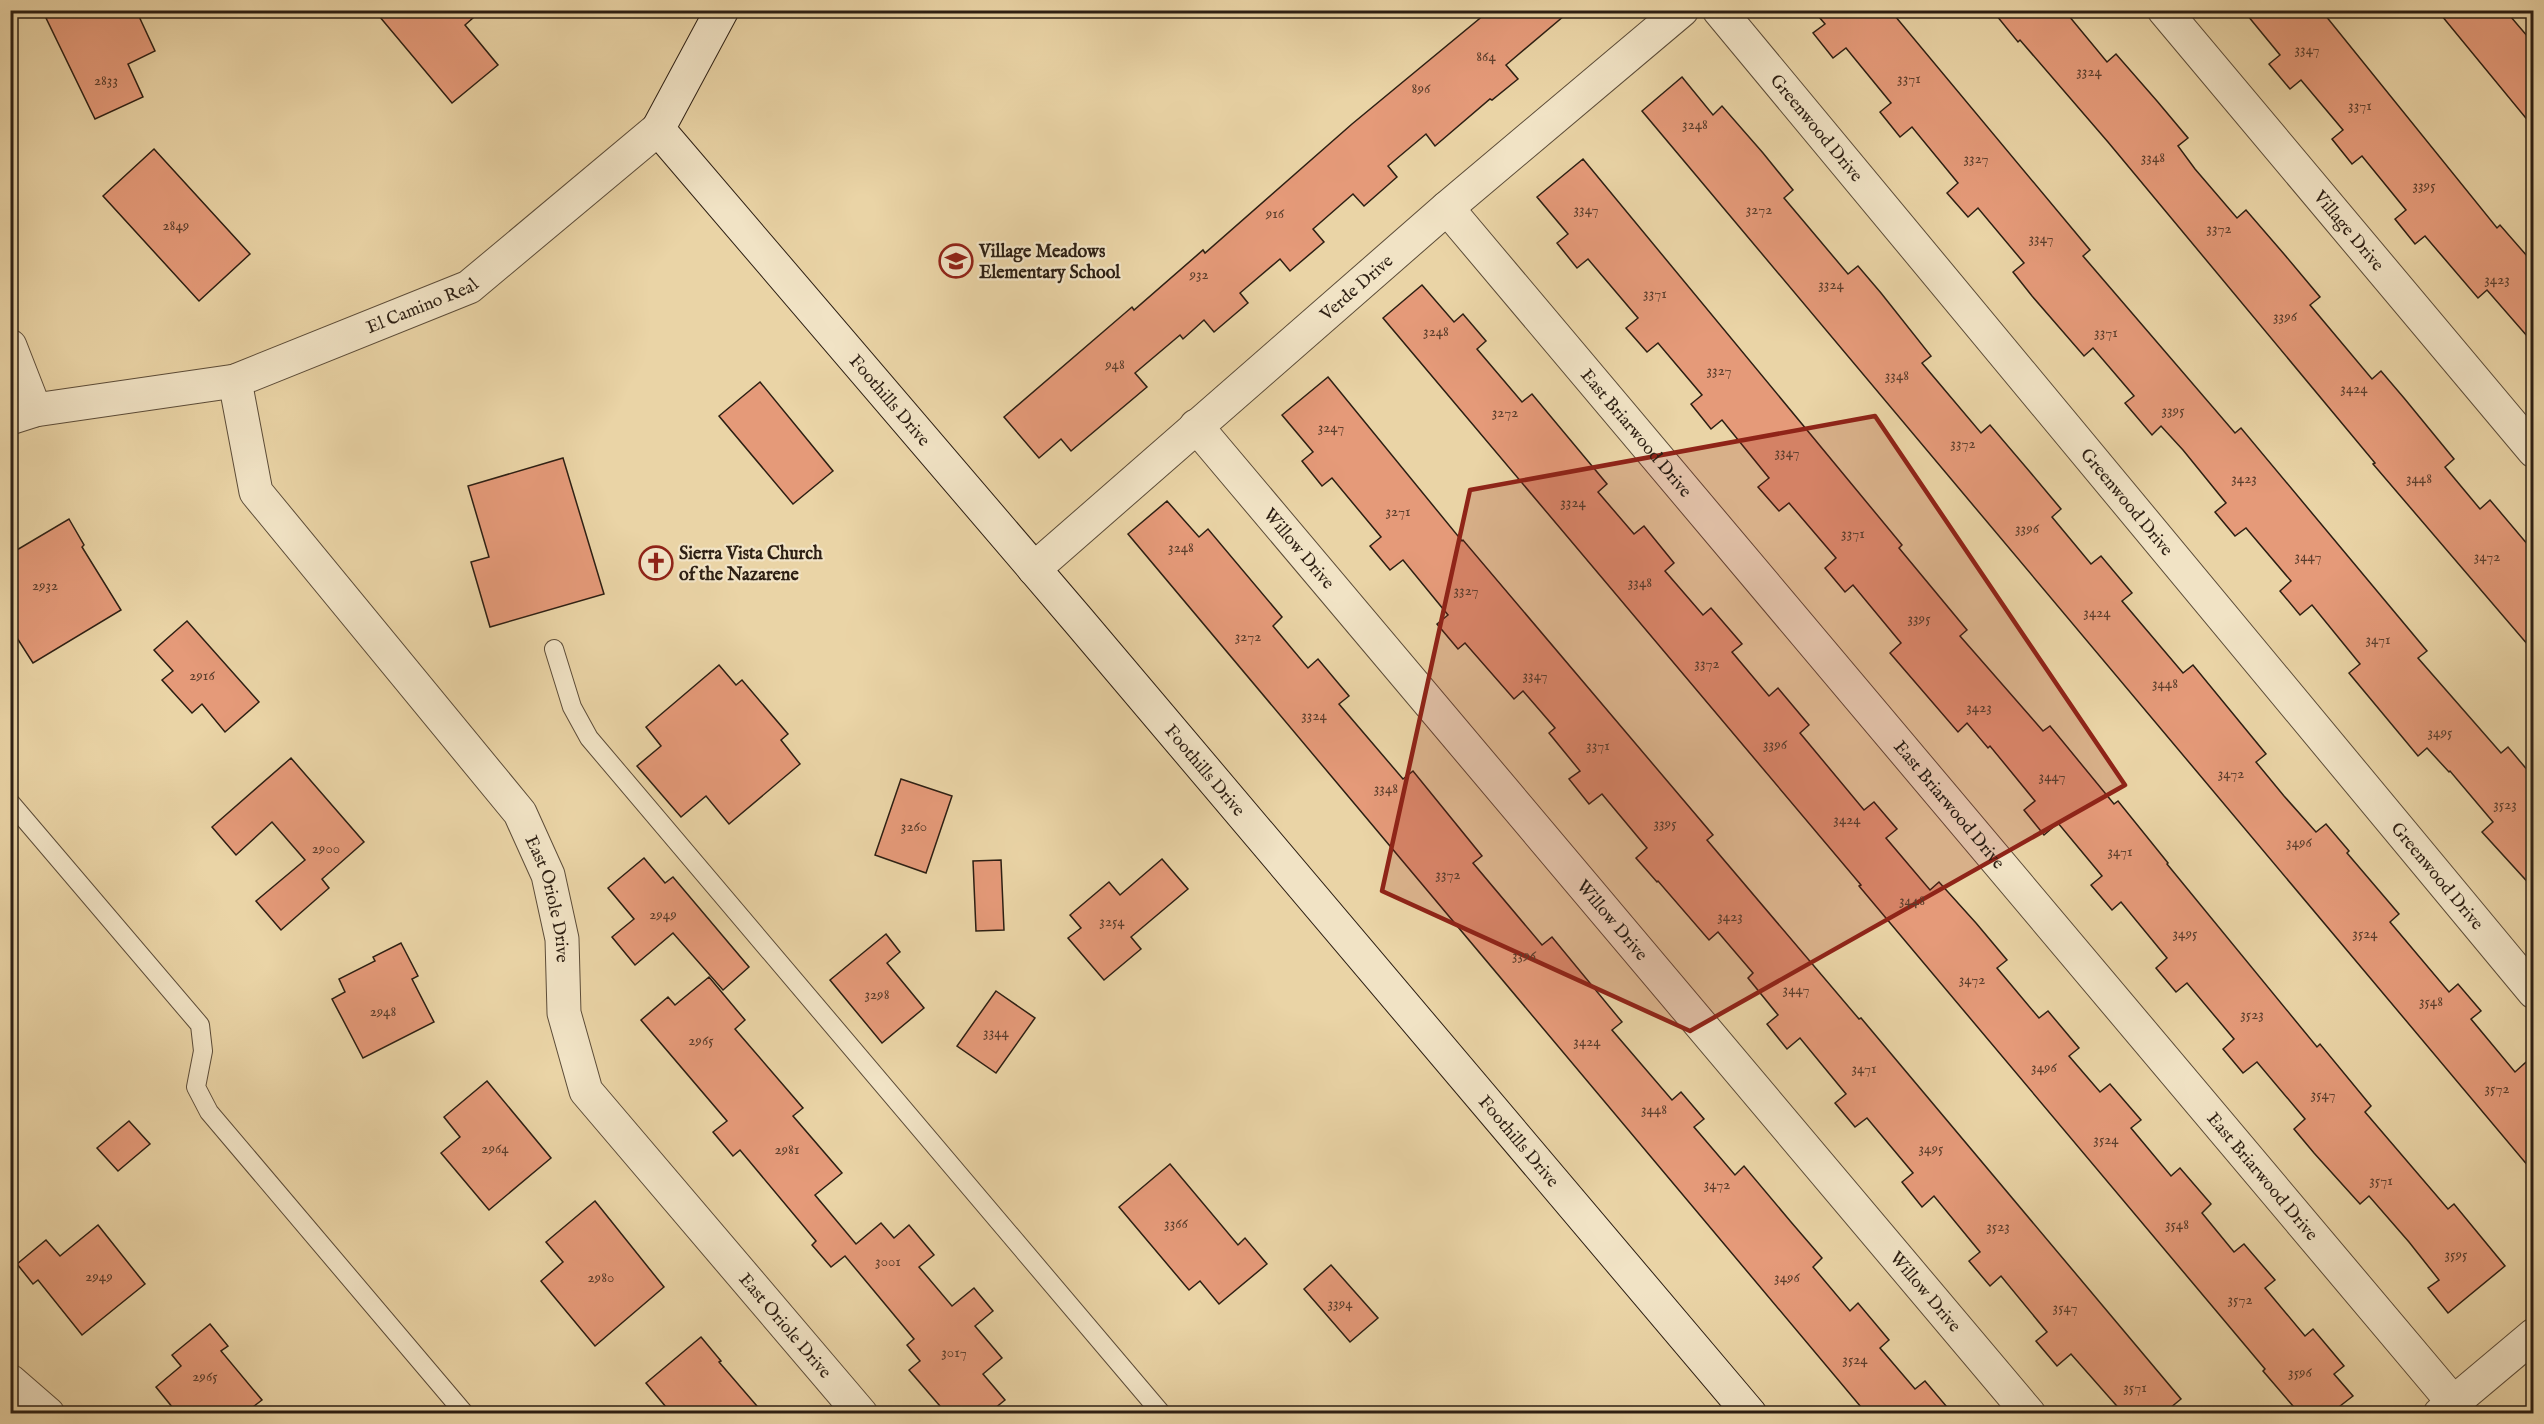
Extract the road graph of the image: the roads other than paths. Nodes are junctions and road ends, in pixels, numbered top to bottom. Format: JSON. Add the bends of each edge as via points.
{"nodes":[{"id":1,"x":722,"y":10,"type":"edge"},
{"id":2,"x":1682,"y":10,"type":"edge"},
{"id":3,"x":1719,"y":10,"type":"edge"},
{"id":4,"x":2164,"y":10,"type":"edge"},
{"id":5,"x":658,"y":129,"type":"junction"},
{"id":6,"x":1447,"y":208,"type":"junction"},
{"id":7,"x":10,"y":346,"type":"edge"},
{"id":8,"x":235,"y":381,"type":"junction"},
{"id":9,"x":23,"y":414,"type":"edge"},
{"id":10,"x":1196,"y":426,"type":"junction"},
{"id":11,"x":2534,"y":451,"type":"edge"},
{"id":12,"x":1034,"y":569,"type":"junction"},
{"id":13,"x":554,"y":649,"type":"dead end"},
{"id":14,"x":10,"y":802,"type":"edge"},
{"id":15,"x":2534,"y":992,"type":"edge"},
{"id":16,"x":2534,"y":1335,"type":"edge"},
{"id":17,"x":10,"y":1381,"type":"edge"},
{"id":18,"x":2446,"y":1408,"type":"edge"},
{"id":19,"x":48,"y":1413,"type":"edge"},
{"id":20,"x":465,"y":1413,"type":"edge"},
{"id":21,"x":861,"y":1413,"type":"edge"},
{"id":22,"x":1162,"y":1413,"type":"edge"},
{"id":23,"x":1750,"y":1413,"type":"edge"},
{"id":24,"x":2029,"y":1413,"type":"edge"}],
"edges":[{"from":1,"to":5,"type":"street","name":"El Camino Real"},
{"from":2,"to":6,"type":"street","name":"Verde Drive"},
{"from":3,"to":15,"type":"street","name":"Greenwood Drive"},
{"from":4,"to":11,"type":"street","name":"Village Drive"},
{"from":5,"to":8,"type":"street","name":"El Camino Real","via":[[469,287]]},
{"from":5,"to":12,"type":"street","name":"Foothills Drive"},
{"from":6,"to":10,"type":"street","name":"Verde Drive"},
{"from":6,"to":18,"type":"street","name":"East Briarwood Drive"},
{"from":7,"to":9,"type":"street"},
{"from":8,"to":9,"type":"street","name":"El Camino Real"},
{"from":8,"to":21,"type":"street","name":"East Oriole Drive","via":[[256,492],[520,813],[548,875],[562,939],[564,1013],[586,1091]]},
{"from":10,"to":12,"type":"street","name":"Verde Drive"},
{"from":10,"to":24,"type":"street","name":"Willow Drive"},
{"from":12,"to":23,"type":"street","name":"Foothills Drive"},
{"from":13,"to":22,"type":"lane","via":[[572,706],[589,738]]},
{"from":14,"to":20,"type":"lane","via":[[200,1025],[203,1051],[196,1087],[209,1112]]},
{"from":16,"to":18,"type":"street"},
{"from":17,"to":19,"type":"street"}]}
